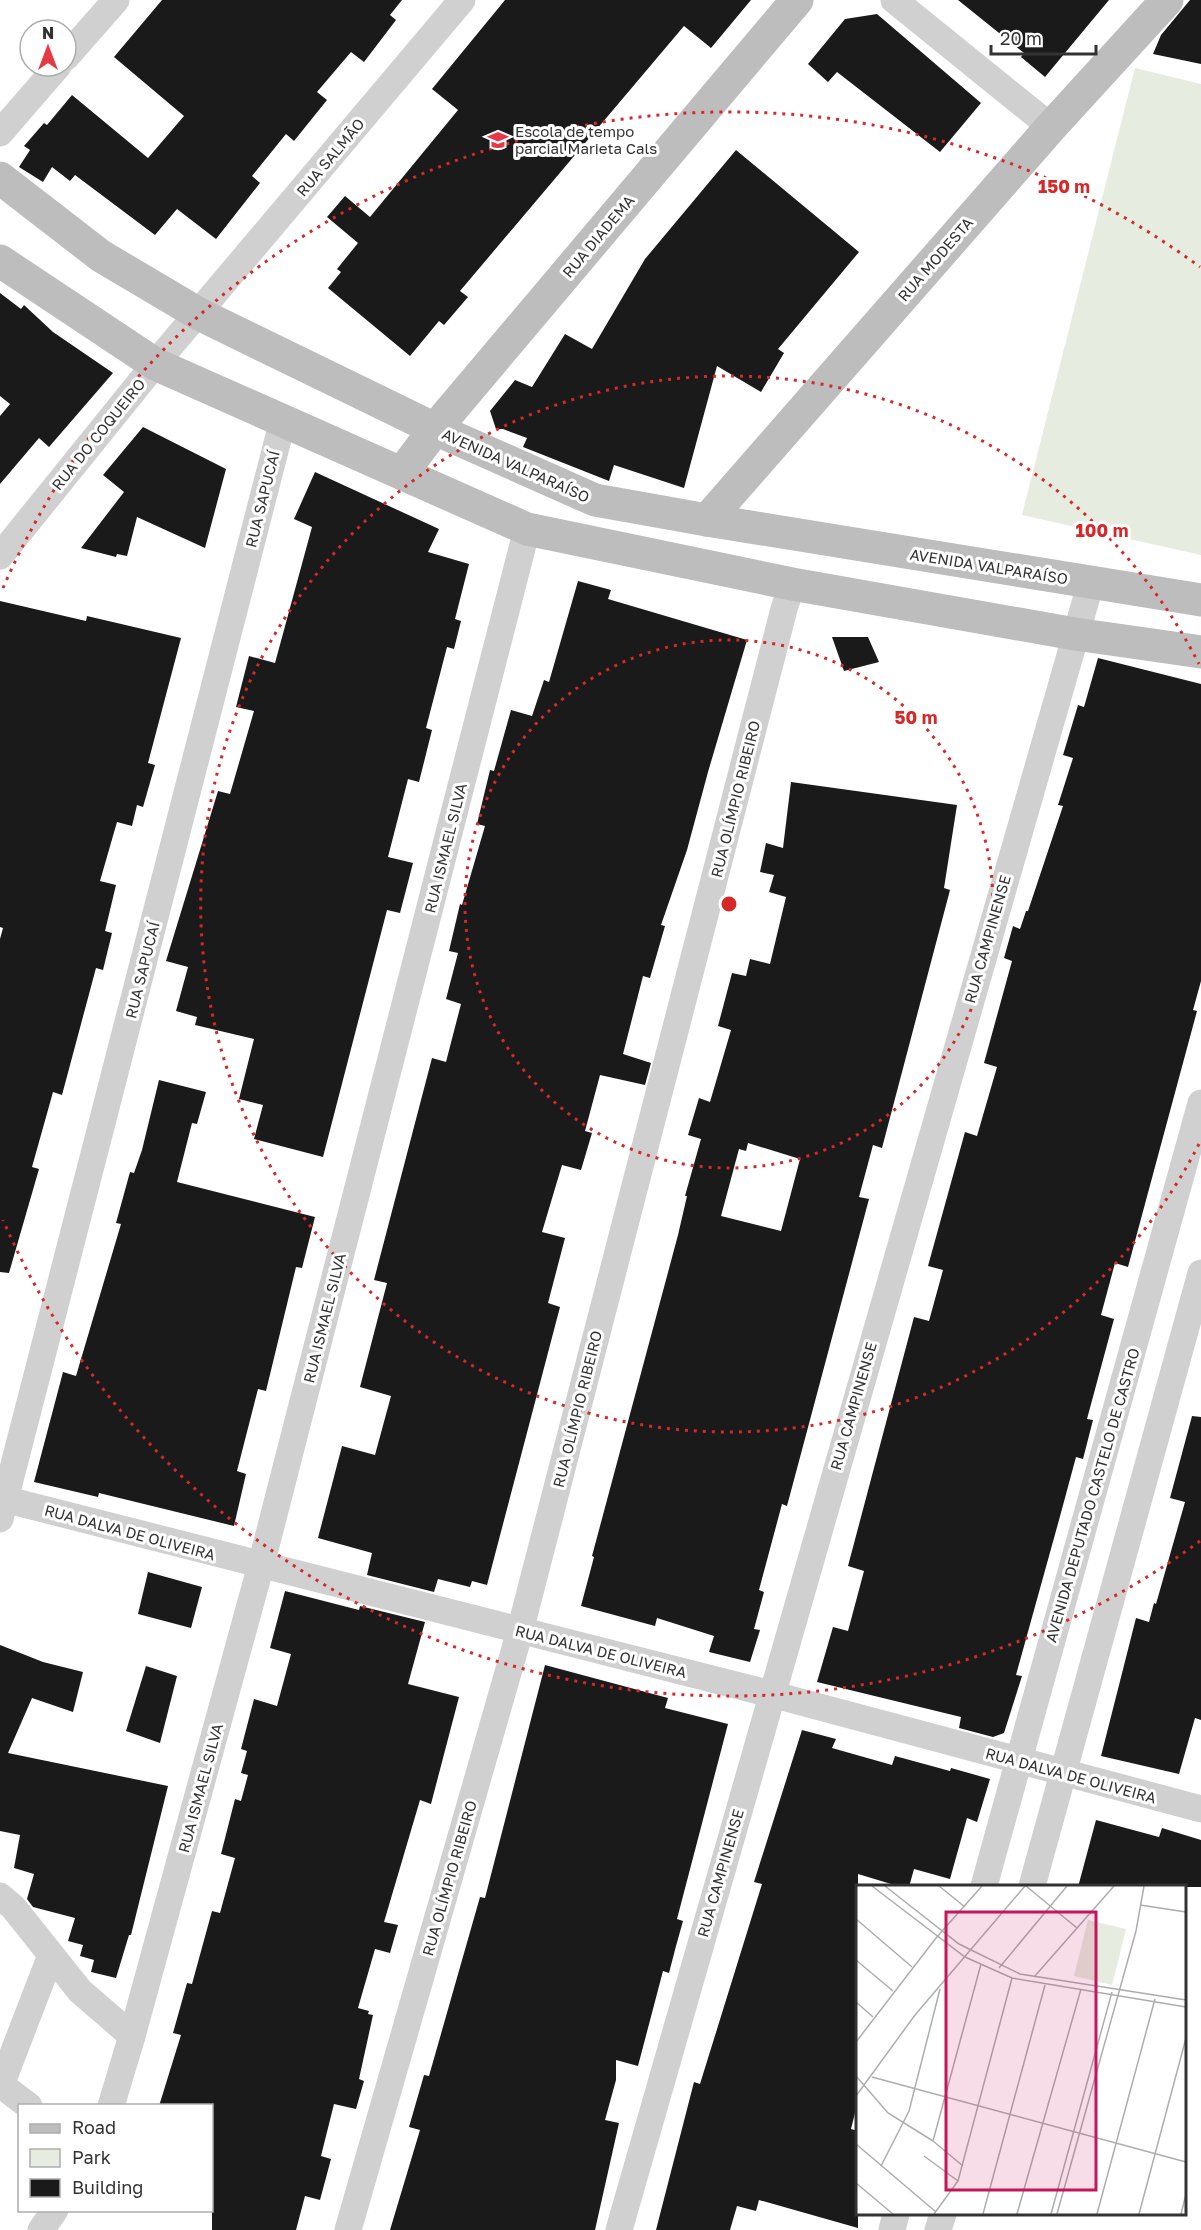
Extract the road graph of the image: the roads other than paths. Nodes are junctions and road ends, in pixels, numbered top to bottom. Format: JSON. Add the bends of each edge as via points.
{"nodes":[{"id":1,"x":116,"y":0,"type":"edge"},
{"id":2,"x":462,"y":0,"type":"edge"},
{"id":3,"x":797,"y":0,"type":"edge"},
{"id":4,"x":894,"y":0,"type":"edge"},
{"id":5,"x":1167,"y":0,"type":"edge"},
{"id":6,"x":78,"y":43,"type":"edge"},
{"id":7,"x":48,"y":78,"type":"edge"},
{"id":8,"x":1051,"y":127,"type":"junction"},
{"id":9,"x":0,"y":133,"type":"edge"},
{"id":10,"x":0,"y":178,"type":"edge"},
{"id":11,"x":0,"y":261,"type":"edge"},
{"id":12,"x":199,"y":314,"type":"junction"},
{"id":13,"x":155,"y":364,"type":"junction"},
{"id":14,"x":283,"y":420,"type":"junction"},
{"id":15,"x":435,"y":429,"type":"junction"},
{"id":16,"x":402,"y":473,"type":"junction"},
{"id":17,"x":707,"y":520,"type":"junction"},
{"id":18,"x":527,"y":529,"type":"junction"},
{"id":19,"x":0,"y":556,"type":"edge"},
{"id":20,"x":1090,"y":582,"type":"junction"},
{"id":21,"x":792,"y":584,"type":"junction"},
{"id":22,"x":1201,"y":600,"type":"edge"},
{"id":23,"x":1075,"y":634,"type":"junction"},
{"id":24,"x":1201,"y":652,"type":"edge"},
{"id":25,"x":1201,"y":1103,"type":"edge"},
{"id":26,"x":1201,"y":1273,"type":"edge"},
{"id":27,"x":2,"y":1505,"type":"edge"},
{"id":28,"x":261,"y":1566,"type":"junction"},
{"id":29,"x":520,"y":1631,"type":"junction"},
{"id":30,"x":771,"y":1694,"type":"junction"},
{"id":31,"x":1018,"y":1762,"type":"junction"},
{"id":32,"x":1064,"y":1773,"type":"junction"},
{"id":33,"x":1201,"y":1809,"type":"edge"},
{"id":34,"x":985,"y":1885,"type":"edge"},
{"id":35,"x":1033,"y":1885,"type":"edge"},
{"id":36,"x":0,"y":1896,"type":"edge"},
{"id":37,"x":51,"y":1954,"type":"junction"},
{"id":38,"x":132,"y":2036,"type":"junction"},
{"id":39,"x":1,"y":2085,"type":"edge"},
{"id":40,"x":25,"y":2104,"type":"edge"},
{"id":41,"x":112,"y":2104,"type":"edge"},
{"id":42,"x":55,"y":2212,"type":"edge"},
{"id":43,"x":896,"y":2215,"type":"edge"},
{"id":44,"x":943,"y":2215,"type":"edge"},
{"id":45,"x":41,"y":2230,"type":"edge"},
{"id":46,"x":348,"y":2230,"type":"edge"},
{"id":47,"x":619,"y":2230,"type":"edge"},
{"id":48,"x":892,"y":2230,"type":"edge"},
{"id":49,"x":938,"y":2230,"type":"edge"}],
"edges":[{"from":1,"to":6,"type":"street"},
{"from":2,"to":12,"type":"street","name":"RUA SALMÃO"},
{"from":3,"to":15,"type":"main road","name":"RUA DIADEMA"},
{"from":4,"to":8,"type":"street"},
{"from":5,"to":8,"type":"main road","name":"RUA MODESTA"},
{"from":7,"to":9,"type":"street"},
{"from":8,"to":17,"type":"main road","name":"RUA MODESTA"},
{"from":10,"to":12,"type":"main road","name":"AVENIDA VALPARAÍSO","via":[[101,256]]},
{"from":11,"to":13,"type":"main road"},
{"from":12,"to":13,"type":"street","name":"RUA DO COQUEIRO"},
{"from":12,"to":15,"type":"main road","name":"AVENIDA VALPARAÍSO"},
{"from":13,"to":14,"type":"main road"},
{"from":13,"to":19,"type":"street","name":"RUA DO COQUEIRO"},
{"from":14,"to":16,"type":"main road"},
{"from":14,"to":27,"type":"street","name":"RUA SAPUCAÍ"},
{"from":15,"to":16,"type":"main road","name":"RUA DIADEMA"},
{"from":15,"to":17,"type":"main road","name":"AVENIDA VALPARAÍSO","via":[[595,500]]},
{"from":16,"to":18,"type":"main road"},
{"from":17,"to":20,"type":"main road","name":"AVENIDA VALPARAÍSO"},
{"from":18,"to":21,"type":"main road"},
{"from":18,"to":28,"type":"street","name":"RUA ISMAEL SILVA"},
{"from":20,"to":22,"type":"main road","name":"AVENIDA VALPARAÍSO"},
{"from":20,"to":23,"type":"street","name":"RUA CAMPINENSE"},
{"from":21,"to":23,"type":"main road"},
{"from":21,"to":29,"type":"street","name":"RUA OLÍMPIO RIBEIRO"},
{"from":23,"to":24,"type":"main road"},
{"from":23,"to":30,"type":"street","name":"RUA CAMPINENSE"},
{"from":25,"to":31,"type":"street","name":"AVENIDA DEPUTADO CASTELO DE CASTRO"},
{"from":26,"to":32,"type":"street"},
{"from":27,"to":28,"type":"street","name":"RUA DALVA DE OLIVEIRA"},
{"from":28,"to":29,"type":"street","name":"RUA DALVA DE OLIVEIRA"},
{"from":28,"to":38,"type":"street","name":"RUA ISMAEL SILVA"},
{"from":29,"to":30,"type":"street","name":"RUA DALVA DE OLIVEIRA"},
{"from":29,"to":46,"type":"street","name":"RUA OLÍMPIO RIBEIRO"},
{"from":30,"to":31,"type":"street","name":"RUA DALVA DE OLIVEIRA"},
{"from":30,"to":47,"type":"street","name":"RUA CAMPINENSE"},
{"from":31,"to":32,"type":"street","name":"RUA DALVA DE OLIVEIRA"},
{"from":31,"to":34,"type":"street","name":"AVENIDA DEPUTADO CASTELO DE CASTRO"},
{"from":32,"to":33,"type":"street","name":"RUA DALVA DE OLIVEIRA"},
{"from":32,"to":35,"type":"street"},
{"from":36,"to":37,"type":"street"},
{"from":37,"to":38,"type":"street","via":[[80,1991]]},
{"from":37,"to":39,"type":"street"},
{"from":38,"to":41,"type":"street","name":"RUA ISMAEL SILVA"},
{"from":39,"to":40,"type":"street"},
{"from":42,"to":45,"type":"street"},
{"from":43,"to":48,"type":"street"},
{"from":44,"to":49,"type":"street"}]}
